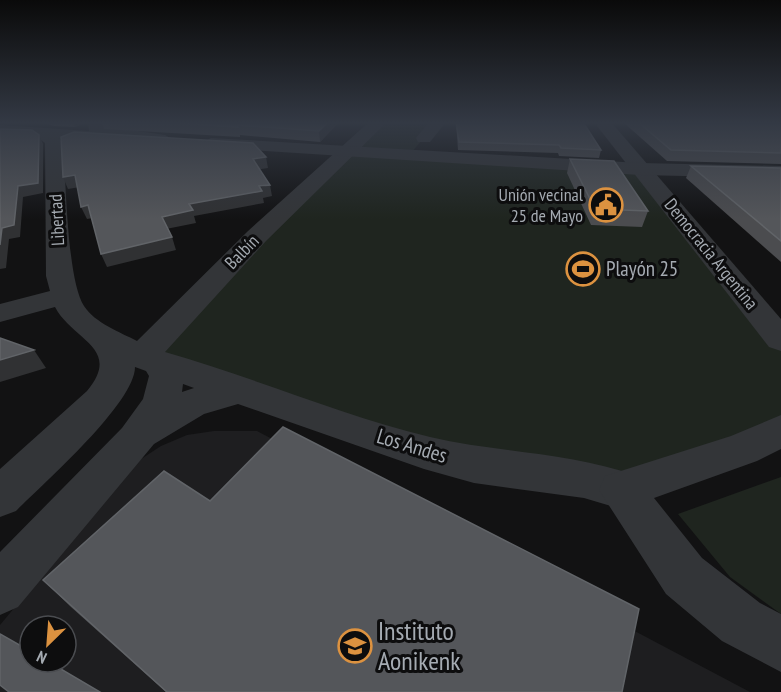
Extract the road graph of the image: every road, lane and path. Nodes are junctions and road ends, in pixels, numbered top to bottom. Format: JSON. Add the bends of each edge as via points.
{"nodes":[{"id":1,"x":56,"y":154,"type":"edge"},
{"id":2,"x":344,"y":154,"type":"edge"},
{"id":3,"x":386,"y":154,"type":"edge"},
{"id":4,"x":628,"y":154,"type":"edge"},
{"id":5,"x":640,"y":169,"type":"junction"},
{"id":6,"x":781,"y":172,"type":"edge"},
{"id":7,"x":67,"y":295,"type":"junction"},
{"id":8,"x":0,"y":313,"type":"edge"},
{"id":9,"x":100,"y":334,"type":"junction"},
{"id":10,"x":781,"y":340,"type":"edge"},
{"id":11,"x":167,"y":368,"type":"junction"},
{"id":12,"x":244,"y":390,"type":"junction"},
{"id":13,"x":74,"y":427,"type":"junction"},
{"id":14,"x":781,"y":431,"type":"edge"},
{"id":15,"x":136,"y":439,"type":"junction"},
{"id":16,"x":621,"y":490,"type":"junction"},
{"id":17,"x":0,"y":496,"type":"edge"},
{"id":18,"x":0,"y":589,"type":"edge"},
{"id":19,"x":781,"y":644,"type":"edge"}],
"edges":[{"from":1,"to":7,"type":"street","name":"Libertad","via":[[60,276]]},
{"from":2,"to":11,"type":"street","name":"Balbín","via":[[256,236]]},
{"from":3,"to":5,"type":"street"},
{"from":4,"to":5,"type":"street","name":"Democracia Argentina"},
{"from":5,"to":6,"type":"street"},
{"from":5,"to":10,"type":"street","name":"Democracia Argentina"},
{"from":7,"to":8,"type":"street"},
{"from":7,"to":9,"type":"street","name":"Los Andes","via":[[70,309]]},
{"from":9,"to":11,"type":"street","name":"Los Andes"},
{"from":9,"to":13,"type":"street","via":[[117,360],[117,377]]},
{"from":11,"to":12,"type":"street","name":"Los Andes"},
{"from":11,"to":13,"type":"street"},
{"from":11,"to":15,"type":"street","via":[[162,403]]},
{"from":12,"to":15,"type":"street","via":[[219,392],[195,400]]},
{"from":12,"to":16,"type":"street","name":"Los Andes","via":[[424,452],[474,465],[584,479]]},
{"from":13,"to":17,"type":"street"},
{"from":14,"to":16,"type":"street","via":[[743,449]]},
{"from":15,"to":18,"type":"street"},
{"from":16,"to":19,"type":"street","via":[[684,576],[741,622]]}]}
